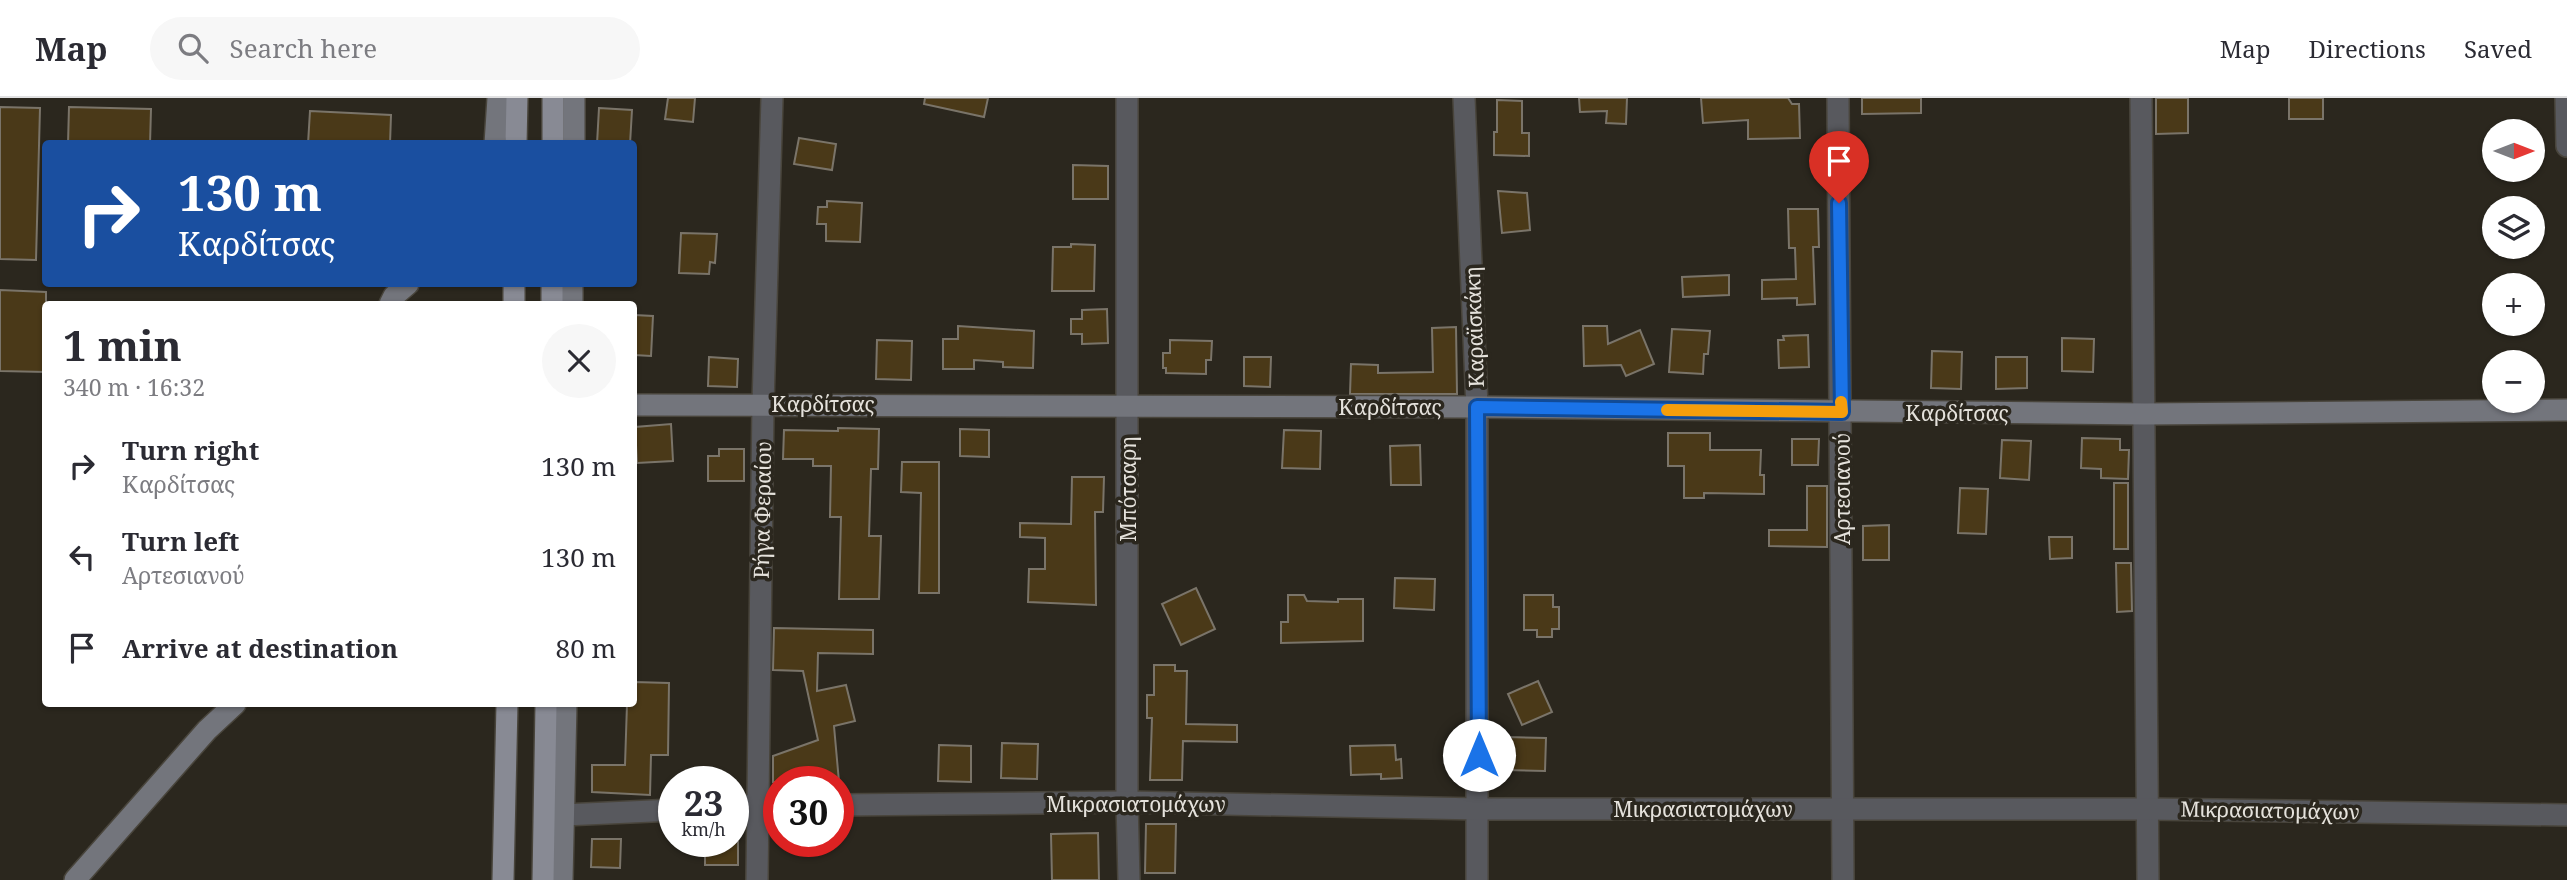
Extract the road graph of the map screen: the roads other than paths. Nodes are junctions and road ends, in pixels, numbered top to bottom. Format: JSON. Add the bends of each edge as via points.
{"nodes":[{"id":1,"x":498,"y":98,"type":"edge"},
{"id":2,"x":517,"y":98,"type":"edge"},
{"id":3,"x":554,"y":98,"type":"edge"},
{"id":4,"x":574,"y":98,"type":"edge"},
{"id":5,"x":772,"y":98,"type":"edge"},
{"id":6,"x":1127,"y":98,"type":"edge"},
{"id":7,"x":1464,"y":98,"type":"edge"},
{"id":8,"x":1838,"y":98,"type":"edge"},
{"id":9,"x":2141,"y":98,"type":"edge"},
{"id":10,"x":2566,"y":98,"type":"edge"},
{"id":11,"x":495,"y":140,"type":"edge"},
{"id":12,"x":516,"y":140,"type":"edge"},
{"id":13,"x":553,"y":140,"type":"edge"},
{"id":14,"x":574,"y":140,"type":"edge"},
{"id":15,"x":2567,"y":146,"type":"edge"},
{"id":16,"x":405,"y":287,"type":"edge"},
{"id":17,"x":393,"y":301,"type":"edge"},
{"id":18,"x":763,"y":404,"type":"junction"},
{"id":19,"x":637,"y":405,"type":"edge"},
{"id":20,"x":1128,"y":406,"type":"junction"},
{"id":21,"x":1477,"y":407,"type":"junction"},
{"id":22,"x":2567,"y":410,"type":"edge"},
{"id":23,"x":1842,"y":412,"type":"junction"},
{"id":24,"x":2145,"y":414,"type":"junction"},
{"id":25,"x":215,"y":707,"type":"edge"},
{"id":26,"x":232,"y":707,"type":"edge"},
{"id":27,"x":507,"y":707,"type":"edge"},
{"id":28,"x":546,"y":707,"type":"edge"},
{"id":29,"x":566,"y":707,"type":"edge"},
{"id":30,"x":207,"y":730,"type":"junction"},
{"id":31,"x":1127,"y":802,"type":"junction"},
{"id":32,"x":749,"y":805,"type":"edge"},
{"id":33,"x":757,"y":805,"type":"junction"},
{"id":34,"x":763,"y":805,"type":"edge"},
{"id":35,"x":854,"y":805,"type":"edge"},
{"id":36,"x":2148,"y":808,"type":"junction"},
{"id":37,"x":1479,"y":809,"type":"junction"},
{"id":38,"x":1844,"y":810,"type":"junction"},
{"id":39,"x":658,"y":811,"type":"edge"},
{"id":40,"x":564,"y":815,"type":"junction"},
{"id":41,"x":2567,"y":815,"type":"edge"},
{"id":42,"x":75,"y":880,"type":"edge"},
{"id":43,"x":503,"y":880,"type":"edge"},
{"id":44,"x":543,"y":880,"type":"edge"},
{"id":45,"x":562,"y":880,"type":"edge"},
{"id":46,"x":757,"y":880,"type":"edge"},
{"id":47,"x":1129,"y":880,"type":"edge"},
{"id":48,"x":1477,"y":880,"type":"edge"},
{"id":49,"x":1843,"y":880,"type":"edge"},
{"id":50,"x":2148,"y":880,"type":"edge"}],
"edges":[{"from":1,"to":11,"type":"street"},
{"from":2,"to":12,"type":"main road"},
{"from":3,"to":13,"type":"main road"},
{"from":4,"to":14,"type":"street"},
{"from":5,"to":18,"type":"street","name":"Ρήγα Φεραίου"},
{"from":6,"to":20,"type":"street","name":"Μπότσαρη"},
{"from":7,"to":21,"type":"street","name":"Καραϊσκάκη"},
{"from":8,"to":23,"type":"street","name":"Αρτεσιανού"},
{"from":9,"to":24,"type":"street"},
{"from":10,"to":15,"type":"street"},
{"from":16,"to":17,"type":"street"},
{"from":18,"to":19,"type":"street","name":"Καρδίτσας"},
{"from":18,"to":20,"type":"street","name":"Καρδίτσας"},
{"from":18,"to":33,"type":"street","name":"Ρήγα Φεραίου"},
{"from":20,"to":21,"type":"street","name":"Καρδίτσας"},
{"from":20,"to":31,"type":"street","name":"Μπότσαρη"},
{"from":21,"to":23,"type":"street","name":"Καρδίτσας"},
{"from":21,"to":37,"type":"street","name":"Καραϊσκάκη"},
{"from":22,"to":24,"type":"street","name":"Καρδίτσας"},
{"from":23,"to":24,"type":"street","name":"Καρδίτσας"},
{"from":23,"to":38,"type":"street","name":"Αρτεσιανού"},
{"from":24,"to":36,"type":"street"},
{"from":25,"to":30,"type":"street"},
{"from":26,"to":30,"type":"street"},
{"from":27,"to":43,"type":"main road"},
{"from":28,"to":44,"type":"main road"},
{"from":29,"to":40,"type":"street"},
{"from":30,"to":42,"type":"street"},
{"from":31,"to":35,"type":"street","name":"Μικρασιατομάχων"},
{"from":31,"to":37,"type":"street","name":"Μικρασιατομάχων"},
{"from":31,"to":47,"type":"street","name":"Μπότσαρη"},
{"from":32,"to":33,"type":"street"},
{"from":33,"to":34,"type":"street"},
{"from":33,"to":46,"type":"street","name":"Ρήγα Φεραίου"},
{"from":36,"to":38,"type":"street","name":"Μικρασιατομάχων"},
{"from":36,"to":41,"type":"street","name":"Μικρασιατομάχων"},
{"from":36,"to":50,"type":"street"},
{"from":37,"to":38,"type":"street","name":"Μικρασιατομάχων"},
{"from":37,"to":48,"type":"street","name":"Καραϊσκάκη"},
{"from":38,"to":49,"type":"street","name":"Αρτεσιανού"},
{"from":39,"to":40,"type":"street"},
{"from":40,"to":45,"type":"street"}]}
